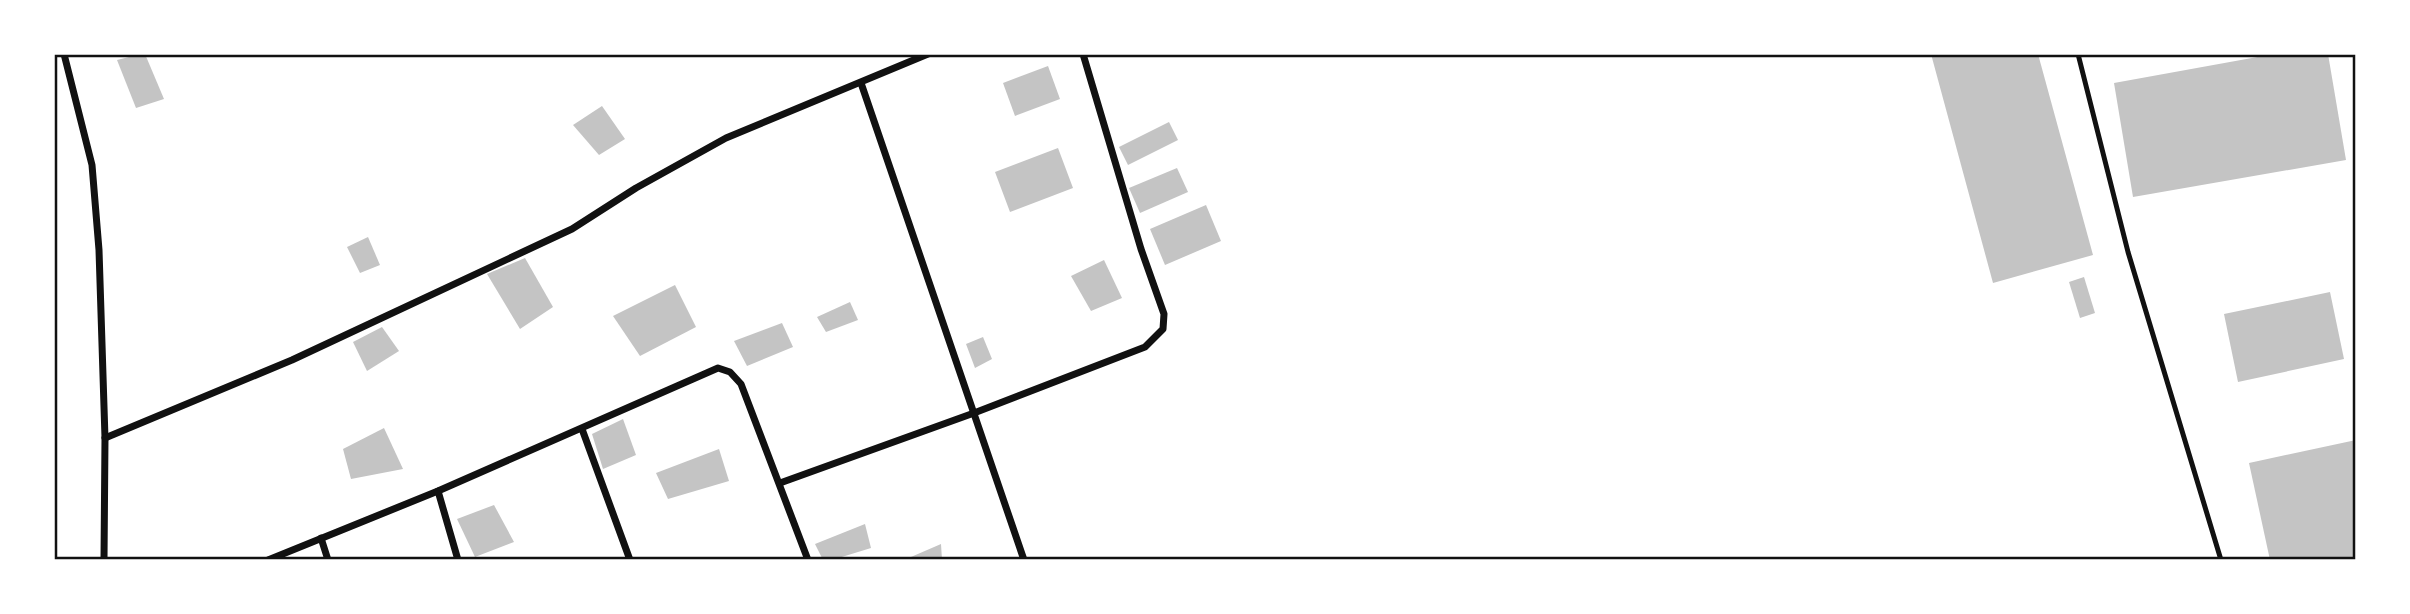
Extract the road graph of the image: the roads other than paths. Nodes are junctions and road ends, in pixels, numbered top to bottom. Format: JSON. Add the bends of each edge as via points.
{"nodes":[{"id":1,"x":64,"y":54,"type":"edge"},
{"id":2,"x":928,"y":54,"type":"edge"},
{"id":3,"x":1083,"y":54,"type":"edge"},
{"id":4,"x":2078,"y":54,"type":"edge"},
{"id":5,"x":861,"y":83,"type":"junction"},
{"id":6,"x":974,"y":413,"type":"junction"},
{"id":7,"x":582,"y":429,"type":"junction"},
{"id":8,"x":105,"y":438,"type":"junction"},
{"id":9,"x":780,"y":483,"type":"junction"},
{"id":10,"x":438,"y":491,"type":"junction"},
{"id":11,"x":321,"y":538,"type":"junction"},
{"id":12,"x":104,"y":560,"type":"edge"},
{"id":13,"x":268,"y":560,"type":"edge"},
{"id":14,"x":328,"y":560,"type":"edge"},
{"id":15,"x":458,"y":560,"type":"edge"},
{"id":16,"x":630,"y":560,"type":"edge"},
{"id":17,"x":808,"y":560,"type":"edge"},
{"id":18,"x":1024,"y":560,"type":"edge"},
{"id":19,"x":2221,"y":560,"type":"edge"}],
"edges":[{"from":1,"to":8,"type":"street","via":[[92,165]]},
{"from":2,"to":5,"type":"street"},
{"from":3,"to":6,"type":"street","via":[[1164,314],[1163,329],[1144,347]]},
{"from":4,"to":19,"type":"lane","via":[[2128,252]]},
{"from":5,"to":6,"type":"street"},
{"from":5,"to":8,"type":"street","via":[[726,138],[572,229],[292,360]]},
{"from":6,"to":9,"type":"street"},
{"from":6,"to":18,"type":"street"},
{"from":7,"to":9,"type":"street","via":[[718,368],[730,372],[741,384]]},
{"from":7,"to":10,"type":"street"},
{"from":7,"to":16,"type":"street"},
{"from":8,"to":12,"type":"street"},
{"from":9,"to":17,"type":"street"},
{"from":10,"to":11,"type":"street"},
{"from":10,"to":15,"type":"street"},
{"from":11,"to":13,"type":"street"},
{"from":11,"to":14,"type":"street"}]}
